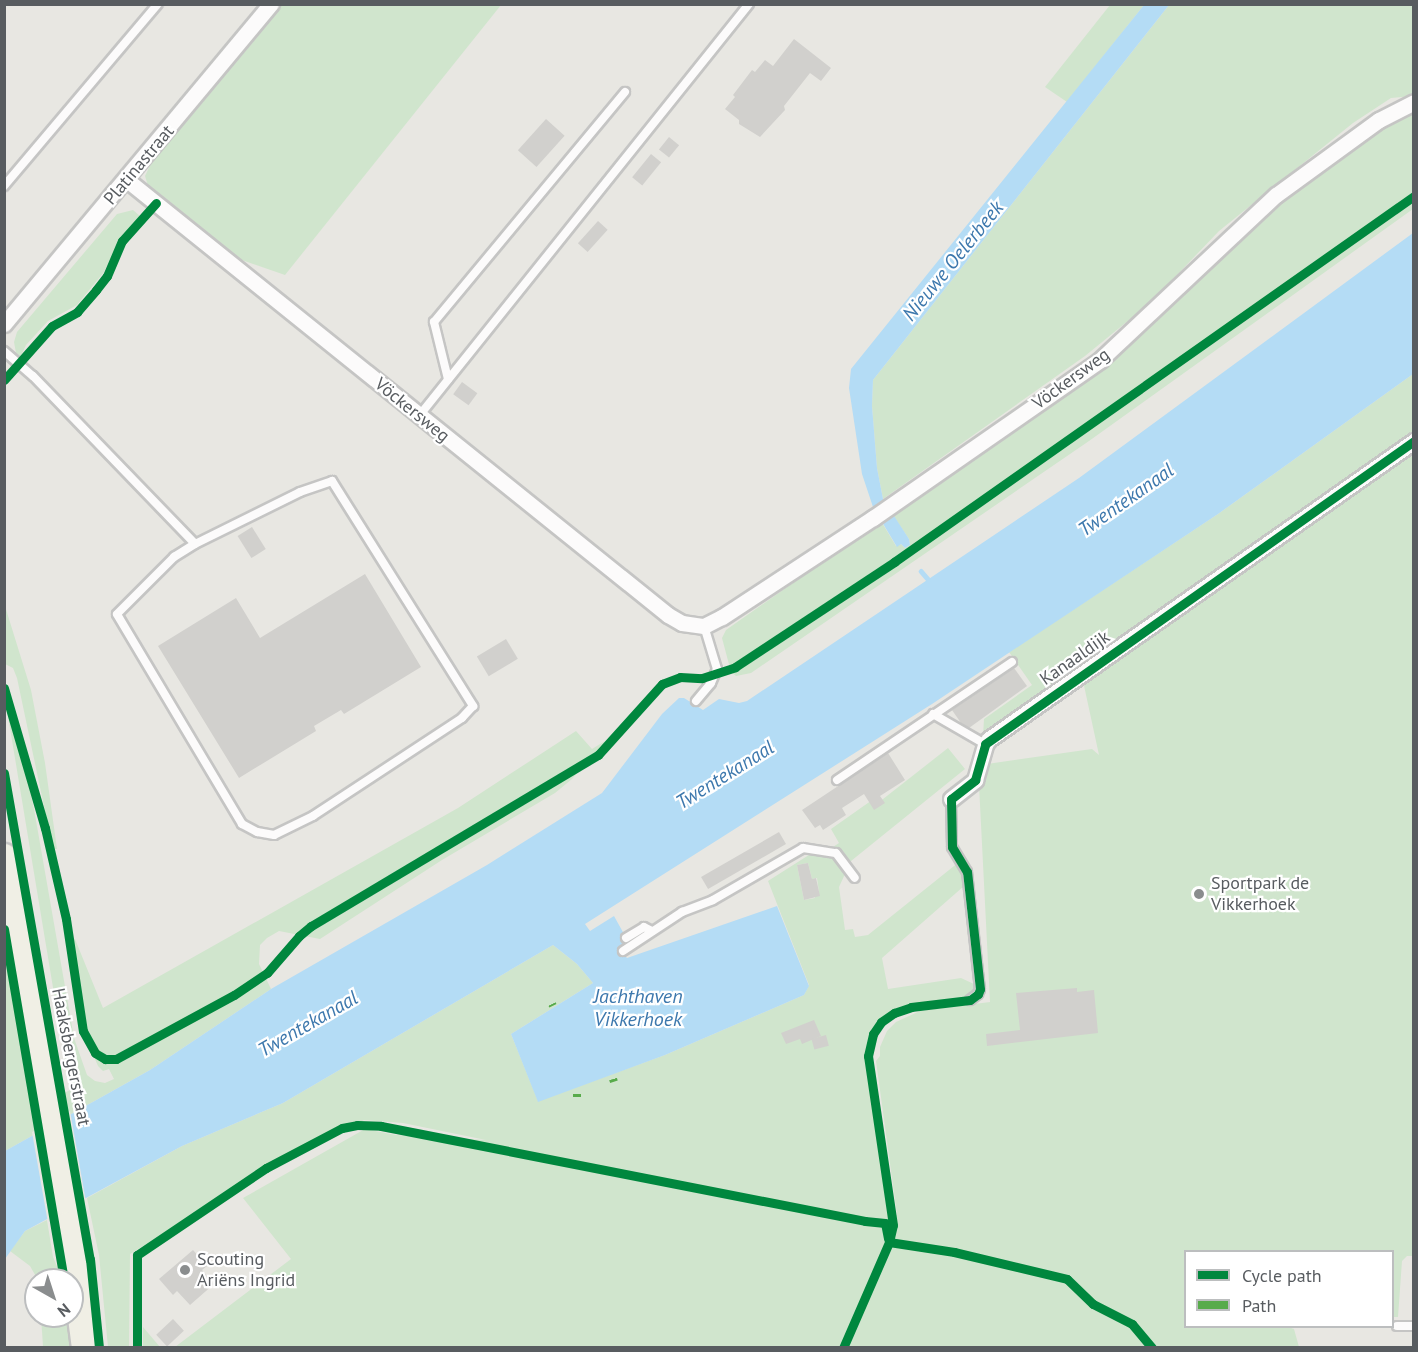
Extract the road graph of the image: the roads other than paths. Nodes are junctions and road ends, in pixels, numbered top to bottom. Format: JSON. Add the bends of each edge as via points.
{"nodes":[{"id":1,"x":158,"y":4,"type":"edge"},
{"id":2,"x":271,"y":4,"type":"edge"},
{"id":3,"x":749,"y":4,"type":"edge"},
{"id":4,"x":625,"y":92,"type":"dead end"},
{"id":5,"x":1413,"y":102,"type":"edge"},
{"id":6,"x":127,"y":180,"type":"junction"},
{"id":7,"x":4,"y":186,"type":"edge"},
{"id":8,"x":4,"y":324,"type":"edge"},
{"id":9,"x":4,"y":351,"type":"edge"},
{"id":10,"x":448,"y":379,"type":"junction"},
{"id":11,"x":419,"y":416,"type":"junction"},
{"id":12,"x":1413,"y":441,"type":"edge"},
{"id":13,"x":195,"y":544,"type":"junction"},
{"id":14,"x":704,"y":626,"type":"junction"},
{"id":15,"x":1012,"y":662,"type":"dead end"},
{"id":16,"x":696,"y":701,"type":"dead end"},
{"id":17,"x":933,"y":715,"type":"junction"},
{"id":18,"x":985,"y":744,"type":"junction"},
{"id":19,"x":837,"y":780,"type":"dead end"},
{"id":20,"x":951,"y":799,"type":"joint"},
{"id":21,"x":4,"y":857,"type":"edge"},
{"id":22,"x":855,"y":878,"type":"dead end"},
{"id":23,"x":652,"y":931,"type":"junction"},
{"id":24,"x":626,"y":938,"type":"dead end"},
{"id":25,"x":622,"y":951,"type":"dead end"},
{"id":26,"x":970,"y":999,"type":"dead end"},
{"id":27,"x":1397,"y":1326,"type":"dead end"},
{"id":28,"x":1413,"y":1326,"type":"edge"},
{"id":29,"x":86,"y":1347,"type":"edge"}],
"edges":[{"from":1,"to":7,"type":"lane"},
{"from":2,"to":6,"type":"street","name":"Platinastraat"},
{"from":3,"to":10,"type":"lane"},
{"from":4,"to":10,"type":"lane","via":[[434,322]]},
{"from":5,"to":14,"type":"street","name":"Vöckersweg","via":[[1378,120],[1276,195],[1100,360],[873,518]]},
{"from":6,"to":8,"type":"street","name":"Platinastraat"},
{"from":6,"to":11,"type":"street","name":"Vöckersweg"},
{"from":9,"to":13,"type":"lane","via":[[33,376]]},
{"from":10,"to":11,"type":"lane"},
{"from":11,"to":14,"type":"street","name":"Vöckersweg","via":[[668,615],[682,623]]},
{"from":12,"to":18,"type":"street","name":"Kanaaldijk"},
{"from":13,"to":13,"type":"lane","via":[[174,557],[117,614],[242,824],[274,835],[462,718],[473,706],[332,482],[300,492]]},
{"from":14,"to":16,"type":"lane","via":[[717,669]]},
{"from":15,"to":17,"type":"lane"},
{"from":17,"to":18,"type":"lane"},
{"from":17,"to":19,"type":"lane"},
{"from":18,"to":20,"type":"street","via":[[975,780]]},
{"from":20,"to":26,"type":"lane","via":[[952,847],[967,872],[980,989]]},
{"from":21,"to":29,"type":"main road","name":"Haaksbergerstraat","via":[[69,1225]]},
{"from":22,"to":23,"type":"lane","via":[[836,853],[802,848]]},
{"from":23,"to":24,"type":"lane","via":[[644,927]]},
{"from":23,"to":25,"type":"lane"},
{"from":27,"to":28,"type":"lane"}]}
